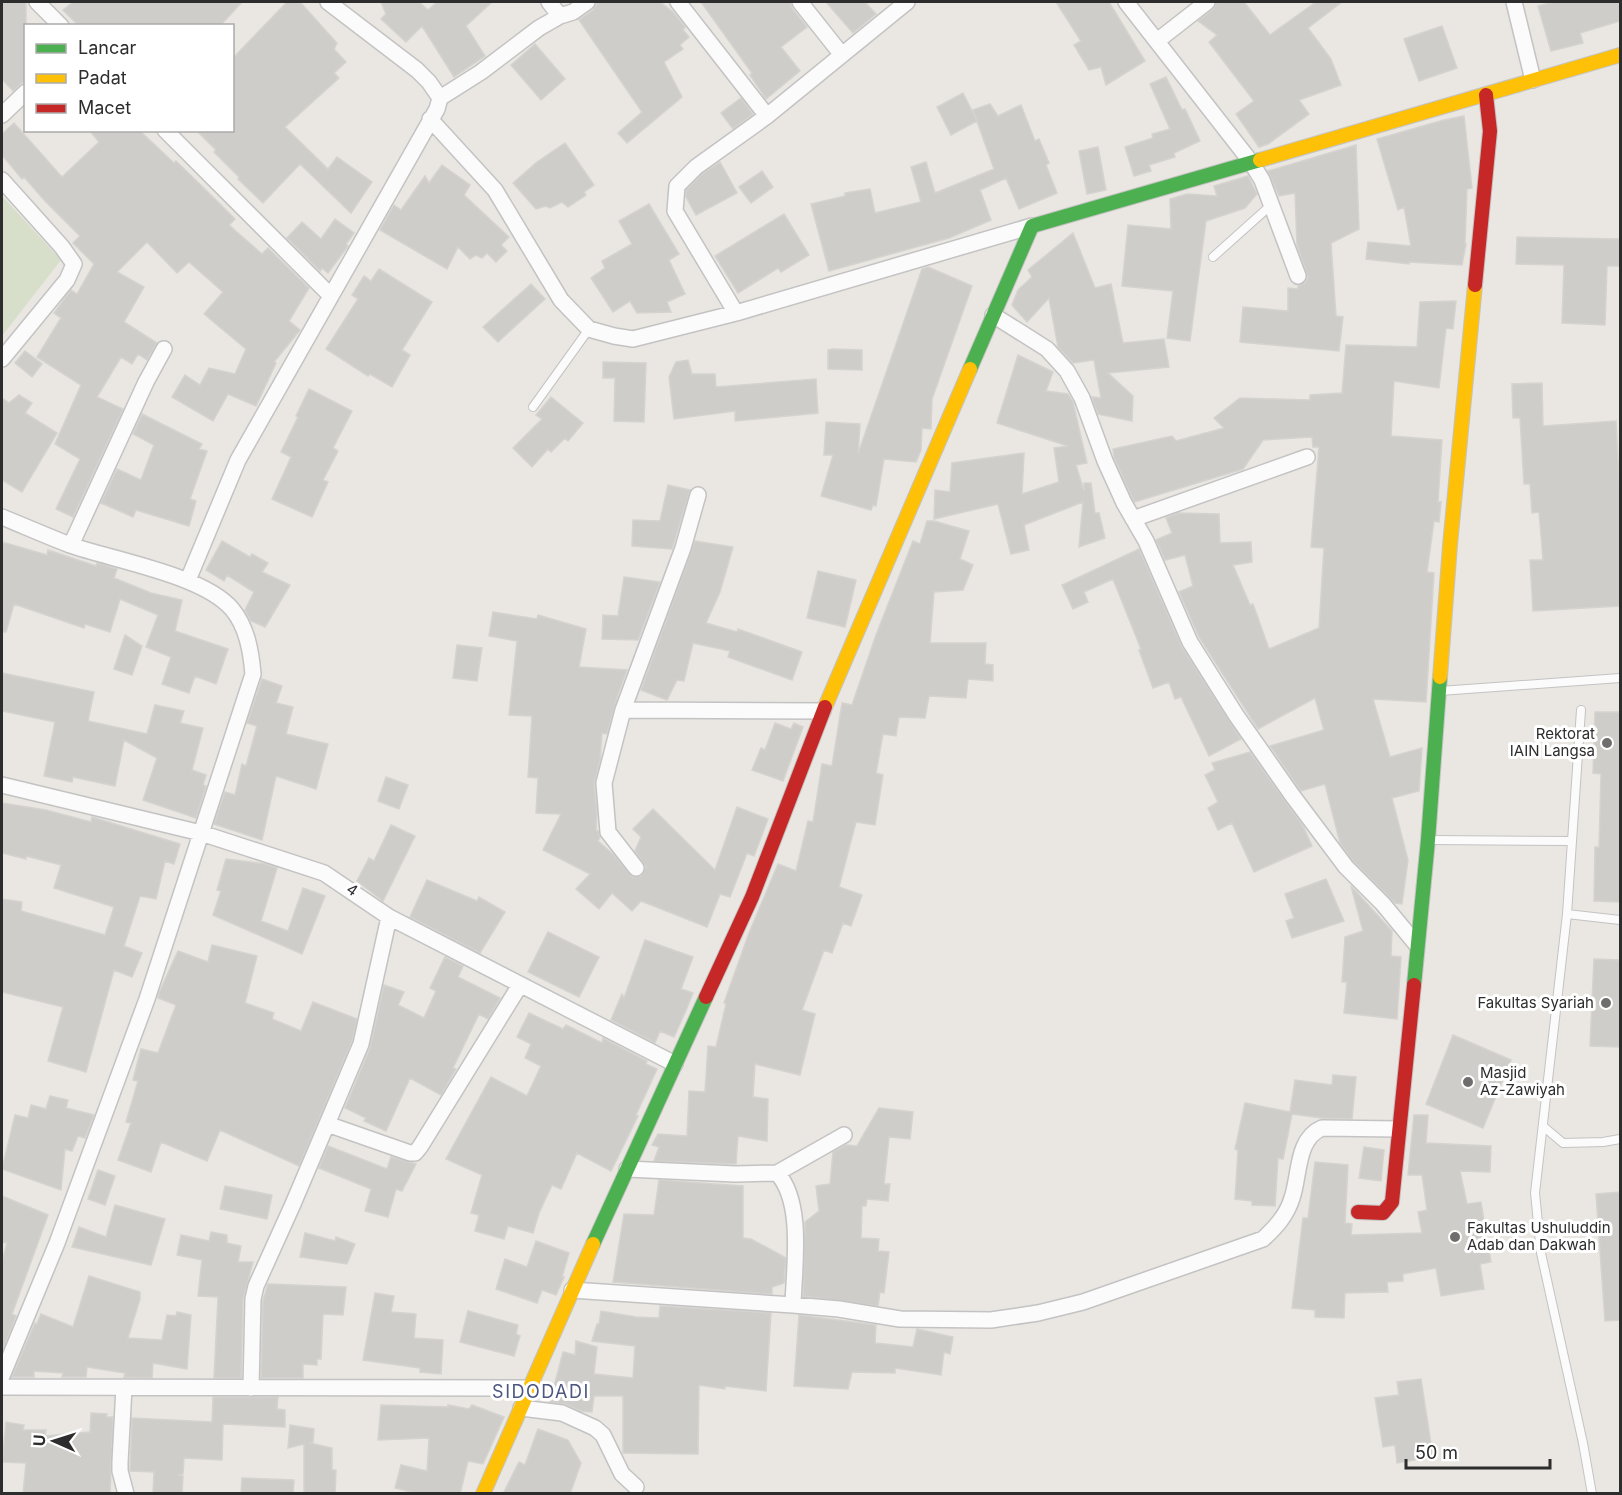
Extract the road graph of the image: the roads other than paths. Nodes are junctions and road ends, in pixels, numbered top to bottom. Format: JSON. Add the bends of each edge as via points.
{"nodes":[{"id":1,"x":37,"y":2,"type":"edge"},
{"id":2,"x":328,"y":2,"type":"edge"},
{"id":3,"x":549,"y":2,"type":"edge"},
{"id":4,"x":587,"y":2,"type":"edge"},
{"id":5,"x":678,"y":2,"type":"edge"},
{"id":6,"x":800,"y":2,"type":"edge"},
{"id":7,"x":907,"y":2,"type":"edge"},
{"id":8,"x":1126,"y":2,"type":"edge"},
{"id":9,"x":1207,"y":2,"type":"edge"},
{"id":10,"x":1514,"y":2,"type":"edge"},
{"id":11,"x":560,"y":16,"type":"junction"},
{"id":12,"x":59,"y":24,"type":"edge"},
{"id":13,"x":1157,"y":41,"type":"junction"},
{"id":14,"x":842,"y":55,"type":"junction"},
{"id":15,"x":1620,"y":55,"type":"edge"},
{"id":16,"x":1533,"y":80,"type":"junction"},
{"id":17,"x":24,"y":94,"type":"edge"},
{"id":18,"x":1486,"y":95,"type":"junction"},
{"id":19,"x":440,"y":98,"type":"junction"},
{"id":20,"x":2,"y":115,"type":"edge"},
{"id":21,"x":767,"y":116,"type":"junction"},
{"id":22,"x":430,"y":119,"type":"junction"},
{"id":23,"x":167,"y":132,"type":"edge"},
{"id":24,"x":1251,"y":162,"type":"junction"},
{"id":25,"x":2,"y":180,"type":"edge"},
{"id":26,"x":1270,"y":206,"type":"junction"},
{"id":27,"x":1032,"y":226,"type":"junction"},
{"id":28,"x":1213,"y":257,"type":"dead end"},
{"id":29,"x":1298,"y":276,"type":"dead end"},
{"id":30,"x":330,"y":295,"type":"junction"},
{"id":31,"x":736,"y":313,"type":"junction"},
{"id":32,"x":993,"y":315,"type":"junction"},
{"id":33,"x":589,"y":329,"type":"junction"},
{"id":34,"x":164,"y":349,"type":"dead end"},
{"id":35,"x":2,"y":359,"type":"edge"},
{"id":36,"x":533,"y":407,"type":"dead end"},
{"id":37,"x":1307,"y":457,"type":"dead end"},
{"id":38,"x":698,"y":495,"type":"dead end"},
{"id":39,"x":2,"y":517,"type":"edge"},
{"id":40,"x":1133,"y":519,"type":"junction"},
{"id":41,"x":71,"y":545,"type":"junction"},
{"id":42,"x":188,"y":580,"type":"junction"},
{"id":43,"x":1620,"y":678,"type":"edge"},
{"id":44,"x":1439,"y":691,"type":"junction"},
{"id":45,"x":622,"y":710,"type":"junction"},
{"id":46,"x":1581,"y":710,"type":"dead end"},
{"id":47,"x":823,"y":711,"type":"junction"},
{"id":48,"x":2,"y":785,"type":"edge"},
{"id":49,"x":201,"y":833,"type":"junction"},
{"id":50,"x":1428,"y":840,"type":"junction"},
{"id":51,"x":1572,"y":842,"type":"junction"},
{"id":52,"x":636,"y":868,"type":"dead end"},
{"id":53,"x":1567,"y":914,"type":"junction"},
{"id":54,"x":389,"y":917,"type":"junction"},
{"id":55,"x":1620,"y":921,"type":"edge"},
{"id":56,"x":1416,"y":944,"type":"junction"},
{"id":57,"x":520,"y":985,"type":"junction"},
{"id":58,"x":675,"y":1064,"type":"junction"},
{"id":59,"x":327,"y":1124,"type":"junction"},
{"id":60,"x":1544,"y":1127,"type":"junction"},
{"id":61,"x":1398,"y":1129,"type":"junction"},
{"id":62,"x":844,"y":1135,"type":"dead end"},
{"id":63,"x":1620,"y":1139,"type":"edge"},
{"id":64,"x":627,"y":1169,"type":"junction"},
{"id":65,"x":777,"y":1173,"type":"junction"},
{"id":66,"x":1358,"y":1212,"type":"dead end"},
{"id":67,"x":572,"y":1290,"type":"junction"},
{"id":68,"x":793,"y":1305,"type":"junction"},
{"id":69,"x":2,"y":1376,"type":"edge"},
{"id":70,"x":2,"y":1387,"type":"edge"},
{"id":71,"x":124,"y":1387,"type":"junction"},
{"id":72,"x":251,"y":1388,"type":"junction"},
{"id":73,"x":531,"y":1388,"type":"junction"},
{"id":74,"x":521,"y":1408,"type":"junction"},
{"id":75,"x":636,"y":1487,"type":"dead end"},
{"id":76,"x":126,"y":1494,"type":"edge"},
{"id":77,"x":483,"y":1494,"type":"edge"},
{"id":78,"x":1592,"y":1494,"type":"edge"}],
"edges":[{"from":1,"to":12,"type":"street"},
{"from":2,"to":19,"type":"street","via":[[417,70]]},
{"from":3,"to":11,"type":"street"},
{"from":4,"to":11,"type":"street"},
{"from":5,"to":21,"type":"street"},
{"from":6,"to":14,"type":"street"},
{"from":7,"to":14,"type":"street"},
{"from":8,"to":13,"type":"street"},
{"from":9,"to":13,"type":"street"},
{"from":10,"to":16,"type":"street"},
{"from":11,"to":19,"type":"street"},
{"from":13,"to":24,"type":"street"},
{"from":14,"to":21,"type":"street"},
{"from":15,"to":16,"type":"street"},
{"from":16,"to":18,"type":"street"},
{"from":17,"to":20,"type":"street"},
{"from":18,"to":24,"type":"street"},
{"from":18,"to":44,"type":"street","via":[[1490,131]]},
{"from":19,"to":22,"type":"street"},
{"from":21,"to":31,"type":"street","via":[[696,167],[677,186],[675,195],[675,211]]},
{"from":22,"to":30,"type":"street"},
{"from":22,"to":33,"type":"street","via":[[495,190],[561,300]]},
{"from":23,"to":30,"type":"street"},
{"from":24,"to":26,"type":"street"},
{"from":24,"to":27,"type":"street"},
{"from":25,"to":35,"type":"street","via":[[74,264],[68,280]]},
{"from":26,"to":28,"type":"lane"},
{"from":26,"to":29,"type":"street"},
{"from":27,"to":31,"type":"street"},
{"from":27,"to":32,"type":"street"},
{"from":30,"to":42,"type":"street","via":[[238,460]]},
{"from":31,"to":33,"type":"street","via":[[633,339]]},
{"from":32,"to":40,"type":"street","via":[[1047,349],[1067,371]]},
{"from":32,"to":47,"type":"street"},
{"from":33,"to":36,"type":"lane"},
{"from":34,"to":41,"type":"street"},
{"from":37,"to":40,"type":"street"},
{"from":38,"to":45,"type":"street","via":[[683,548]]},
{"from":39,"to":41,"type":"street"},
{"from":40,"to":56,"type":"street","via":[[1190,642],[1236,715],[1346,867]]},
{"from":41,"to":42,"type":"street"},
{"from":42,"to":49,"type":"street","via":[[232,609],[247,637],[253,674]]},
{"from":43,"to":44,"type":"lane"},
{"from":44,"to":50,"type":"street"},
{"from":45,"to":47,"type":"street"},
{"from":45,"to":52,"type":"street","via":[[604,783],[609,832]]},
{"from":46,"to":51,"type":"lane"},
{"from":47,"to":58,"type":"street","via":[[752,897]]},
{"from":48,"to":49,"type":"street","name":"4"},
{"from":49,"to":54,"type":"street","name":"4","via":[[324,873]]},
{"from":49,"to":69,"type":"street","via":[[147,999],[57,1243]]},
{"from":50,"to":51,"type":"lane"},
{"from":50,"to":56,"type":"street"},
{"from":51,"to":53,"type":"lane"},
{"from":53,"to":55,"type":"lane"},
{"from":53,"to":60,"type":"lane"},
{"from":54,"to":57,"type":"street","name":"4"},
{"from":54,"to":59,"type":"street","via":[[362,1044]]},
{"from":56,"to":61,"type":"street"},
{"from":57,"to":58,"type":"street","name":"4"},
{"from":57,"to":59,"type":"street","via":[[415,1153]]},
{"from":58,"to":64,"type":"street"},
{"from":59,"to":72,"type":"street","via":[[256,1286]]},
{"from":60,"to":63,"type":"lane","via":[[1563,1143]]},
{"from":60,"to":78,"type":"lane","via":[[1535,1193],[1541,1253]]},
{"from":61,"to":66,"type":"street","via":[[1389,1209],[1382,1214]]},
{"from":61,"to":68,"type":"street","via":[[1322,1128],[1313,1132],[1301,1156],[1292,1199],[1280,1223],[1263,1239],[1083,1302],[991,1320],[900,1319]]},
{"from":62,"to":65,"type":"street"},
{"from":64,"to":65,"type":"street"},
{"from":64,"to":67,"type":"street"},
{"from":65,"to":68,"type":"street","via":[[787,1188],[794,1213]]},
{"from":67,"to":68,"type":"street"},
{"from":67,"to":73,"type":"street"},
{"from":70,"to":71,"type":"street"},
{"from":71,"to":72,"type":"street"},
{"from":71,"to":76,"type":"street","via":[[120,1472]]},
{"from":72,"to":73,"type":"street"},
{"from":73,"to":74,"type":"street"},
{"from":74,"to":75,"type":"street","via":[[562,1413],[595,1428],[603,1435],[622,1474]]},
{"from":74,"to":77,"type":"street"}]}
